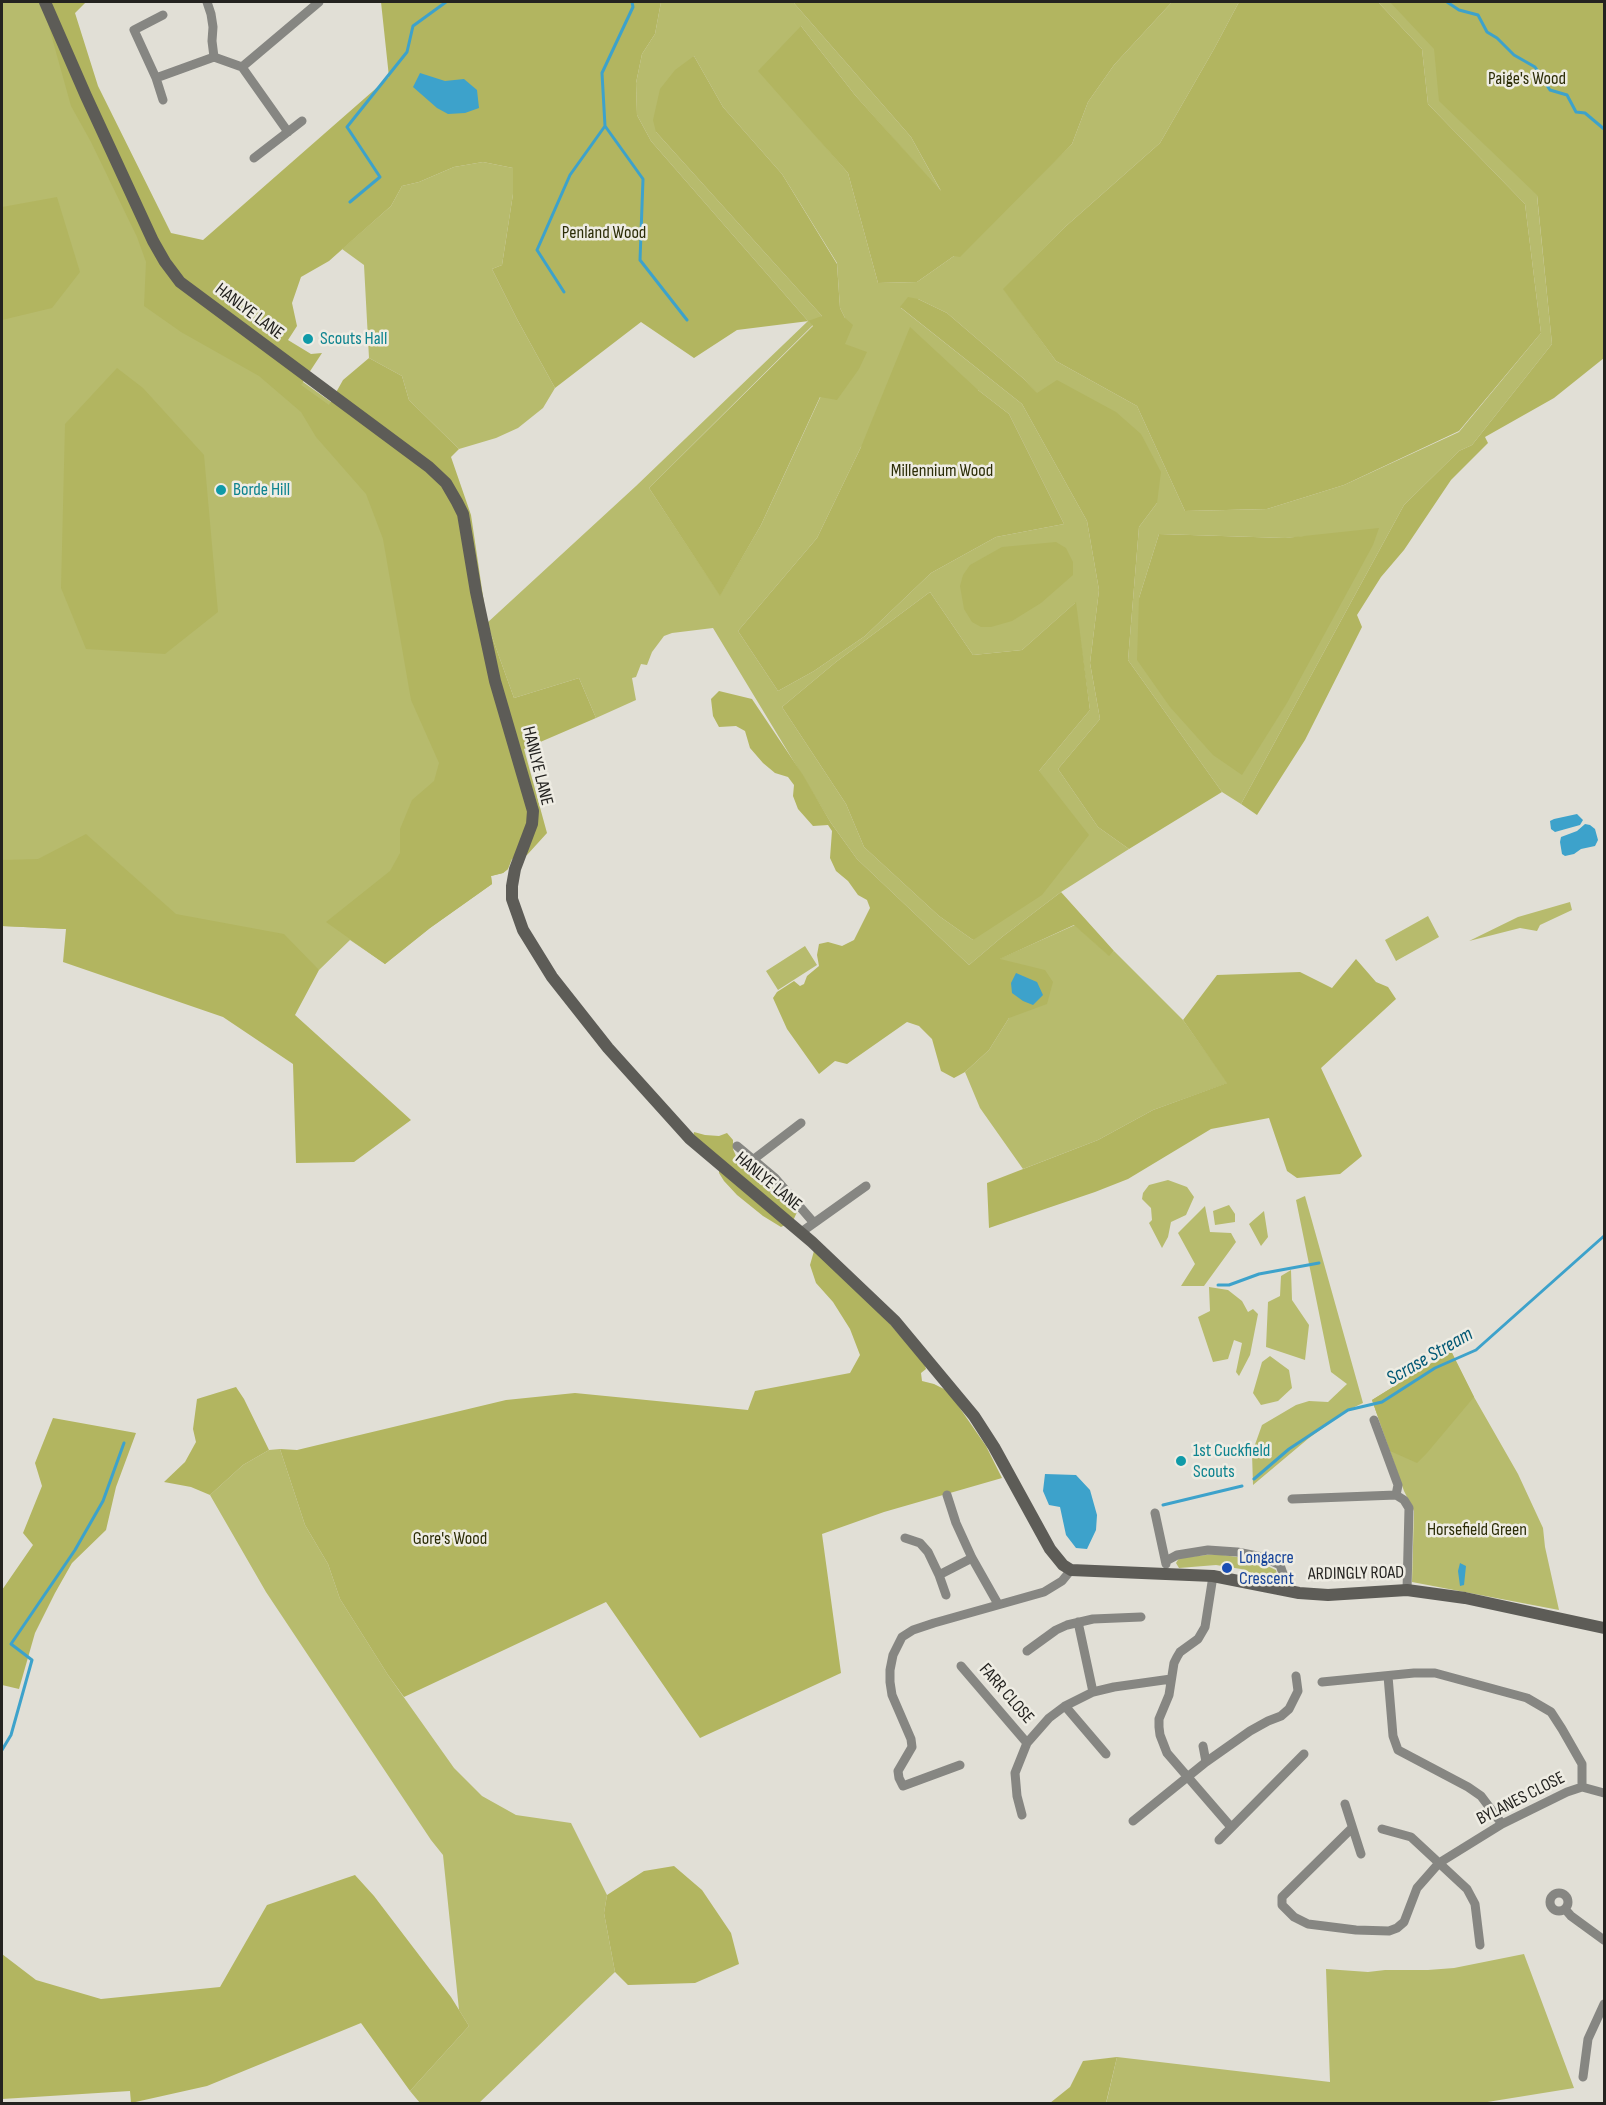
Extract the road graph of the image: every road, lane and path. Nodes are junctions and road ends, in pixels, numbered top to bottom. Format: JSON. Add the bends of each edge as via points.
{"nodes":[{"id":1,"x":45,"y":2,"type":"edge"},
{"id":2,"x":207,"y":2,"type":"edge"},
{"id":3,"x":319,"y":2,"type":"edge"},
{"id":4,"x":164,"y":15,"type":"dead end"},
{"id":5,"x":214,"y":57,"type":"junction"},
{"id":6,"x":242,"y":67,"type":"junction"},
{"id":7,"x":156,"y":78,"type":"junction"},
{"id":8,"x":163,"y":100,"type":"dead end"},
{"id":9,"x":302,"y":121,"type":"dead end"},
{"id":10,"x":288,"y":132,"type":"junction"},
{"id":11,"x":254,"y":158,"type":"dead end"},
{"id":12,"x":801,"y":1122,"type":"dead end"},
{"id":13,"x":737,"y":1146,"type":"dead end"},
{"id":14,"x":754,"y":1159,"type":"junction"},
{"id":15,"x":866,"y":1186,"type":"dead end"},
{"id":16,"x":814,"y":1223,"type":"junction"},
{"id":17,"x":800,"y":1233,"type":"junction"},
{"id":18,"x":1374,"y":1420,"type":"dead end"},
{"id":19,"x":947,"y":1495,"type":"dead end"},
{"id":20,"x":1396,"y":1495,"type":"junction"},
{"id":21,"x":1292,"y":1499,"type":"dead end"},
{"id":22,"x":1155,"y":1513,"type":"dead end"},
{"id":23,"x":905,"y":1538,"type":"dead end"},
{"id":24,"x":972,"y":1558,"type":"junction"},
{"id":25,"x":1166,"y":1567,"type":"junction"},
{"id":26,"x":1071,"y":1570,"type":"junction"},
{"id":27,"x":939,"y":1575,"type":"junction"},
{"id":28,"x":1213,"y":1576,"type":"junction"},
{"id":29,"x":1407,"y":1590,"type":"junction"},
{"id":30,"x":1288,"y":1591,"type":"junction"},
{"id":31,"x":946,"y":1595,"type":"dead end"},
{"id":32,"x":998,"y":1604,"type":"junction"},
{"id":33,"x":1141,"y":1617,"type":"dead end"},
{"id":34,"x":1078,"y":1622,"type":"junction"},
{"id":35,"x":1605,"y":1628,"type":"edge"},
{"id":36,"x":1027,"y":1651,"type":"dead end"},
{"id":37,"x":960,"y":1666,"type":"dead end"},
{"id":38,"x":1296,"y":1676,"type":"dead end"},
{"id":39,"x":1388,"y":1676,"type":"junction"},
{"id":40,"x":1171,"y":1679,"type":"junction"},
{"id":41,"x":1322,"y":1682,"type":"dead end"},
{"id":42,"x":1093,"y":1692,"type":"junction"},
{"id":43,"x":1065,"y":1706,"type":"junction"},
{"id":44,"x":1027,"y":1743,"type":"junction"},
{"id":45,"x":1203,"y":1746,"type":"dead end"},
{"id":46,"x":1106,"y":1754,"type":"dead end"},
{"id":47,"x":1304,"y":1754,"type":"dead end"},
{"id":48,"x":1206,"y":1762,"type":"junction"},
{"id":49,"x":960,"y":1765,"type":"dead end"},
{"id":50,"x":1188,"y":1777,"type":"junction"},
{"id":51,"x":1582,"y":1787,"type":"junction"},
{"id":52,"x":1605,"y":1793,"type":"edge"},
{"id":53,"x":1345,"y":1804,"type":"dead end"},
{"id":54,"x":1023,"y":1815,"type":"dead end"},
{"id":55,"x":1133,"y":1821,"type":"dead end"},
{"id":56,"x":1502,"y":1824,"type":"junction"},
{"id":57,"x":1231,"y":1827,"type":"junction"},
{"id":58,"x":1352,"y":1828,"type":"junction"},
{"id":59,"x":1382,"y":1829,"type":"dead end"},
{"id":60,"x":1219,"y":1840,"type":"dead end"},
{"id":61,"x":1360,"y":1854,"type":"dead end"},
{"id":62,"x":1439,"y":1863,"type":"junction"},
{"id":63,"x":1565,"y":1909,"type":"dead end"},
{"id":64,"x":1605,"y":1940,"type":"edge"},
{"id":65,"x":1480,"y":1945,"type":"dead end"},
{"id":66,"x":1605,"y":2004,"type":"edge"},
{"id":67,"x":1583,"y":2077,"type":"dead end"}],
"edges":[{"from":1,"to":17,"type":"street","name":"HANLYE LANE","via":[[153,241],[180,282],[429,467],[451,490],[463,514],[495,681],[532,811],[532,824],[512,886],[523,930],[573,1006],[690,1139]]},
{"from":2,"to":5,"type":"street"},
{"from":3,"to":6,"type":"street"},
{"from":4,"to":7,"type":"street","via":[[134,30]]},
{"from":5,"to":6,"type":"street"},
{"from":5,"to":7,"type":"street"},
{"from":6,"to":10,"type":"street"},
{"from":7,"to":8,"type":"street"},
{"from":9,"to":10,"type":"street"},
{"from":10,"to":11,"type":"street"},
{"from":12,"to":14,"type":"street"},
{"from":13,"to":14,"type":"street"},
{"from":14,"to":16,"type":"street"},
{"from":15,"to":16,"type":"street"},
{"from":16,"to":17,"type":"street"},
{"from":17,"to":26,"type":"street","name":"HANLYE LANE","via":[[895,1321],[957,1393],[994,1447],[1050,1549]]},
{"from":18,"to":20,"type":"street","via":[[1398,1485]]},
{"from":19,"to":24,"type":"street"},
{"from":20,"to":21,"type":"street"},
{"from":20,"to":29,"type":"street","via":[[1409,1508]]},
{"from":22,"to":25,"type":"street"},
{"from":23,"to":27,"type":"street","via":[[920,1543]]},
{"from":24,"to":27,"type":"street"},
{"from":24,"to":32,"type":"street"},
{"from":25,"to":26,"type":"street","name":"ARDINGLY ROAD"},
{"from":25,"to":28,"type":"street","name":"ARDINGLY ROAD"},
{"from":25,"to":30,"type":"street","via":[[1177,1554],[1237,1552],[1280,1565]]},
{"from":26,"to":32,"type":"street","via":[[1044,1592]]},
{"from":27,"to":31,"type":"street"},
{"from":28,"to":30,"type":"street","name":"ARDINGLY ROAD"},
{"from":28,"to":40,"type":"street","via":[[1205,1627],[1198,1639],[1180,1652]]},
{"from":29,"to":30,"type":"street","name":"ARDINGLY ROAD","via":[[1328,1595]]},
{"from":29,"to":35,"type":"street","name":"ARDINGLY ROAD","via":[[1465,1598]]},
{"from":32,"to":49,"type":"street","via":[[907,1634],[893,1654],[892,1695],[912,1746],[898,1771],[903,1786]]},
{"from":33,"to":34,"type":"street"},
{"from":34,"to":36,"type":"street","via":[[1056,1630]]},
{"from":34,"to":42,"type":"street"},
{"from":37,"to":44,"type":"street","name":"FARR CLOSE"},
{"from":38,"to":48,"type":"street","via":[[1298,1691],[1289,1709]]},
{"from":39,"to":41,"type":"street"},
{"from":39,"to":51,"type":"street","via":[[1435,1673],[1527,1698],[1542,1706],[1551,1712],[1582,1764]]},
{"from":39,"to":56,"type":"street","via":[[1393,1736],[1398,1750],[1481,1796]]},
{"from":40,"to":42,"type":"street"},
{"from":40,"to":50,"type":"street","via":[[1159,1719],[1160,1735],[1167,1753]]},
{"from":42,"to":43,"type":"street"},
{"from":43,"to":44,"type":"street"},
{"from":43,"to":46,"type":"street"},
{"from":44,"to":54,"type":"street","via":[[1016,1773]]},
{"from":45,"to":48,"type":"street"},
{"from":47,"to":57,"type":"street"},
{"from":48,"to":50,"type":"street"},
{"from":50,"to":55,"type":"street"},
{"from":50,"to":57,"type":"street"},
{"from":51,"to":52,"type":"street","name":"BYLANES CLOSE"},
{"from":51,"to":56,"type":"street","name":"BYLANES CLOSE"},
{"from":53,"to":58,"type":"street"},
{"from":56,"to":62,"type":"street","name":"BYLANES CLOSE"},
{"from":57,"to":60,"type":"street"},
{"from":58,"to":61,"type":"street"},
{"from":58,"to":62,"type":"street","name":"BYLANES CLOSE","via":[[1282,1897],[1282,1905],[1294,1917],[1308,1924],[1389,1931],[1404,1922],[1417,1888]]},
{"from":59,"to":62,"type":"street","via":[[1411,1837]]},
{"from":62,"to":65,"type":"street","via":[[1467,1889],[1475,1904]]},
{"from":63,"to":64,"type":"street"},
{"from":66,"to":67,"type":"street","via":[[1588,2039]]}]}
